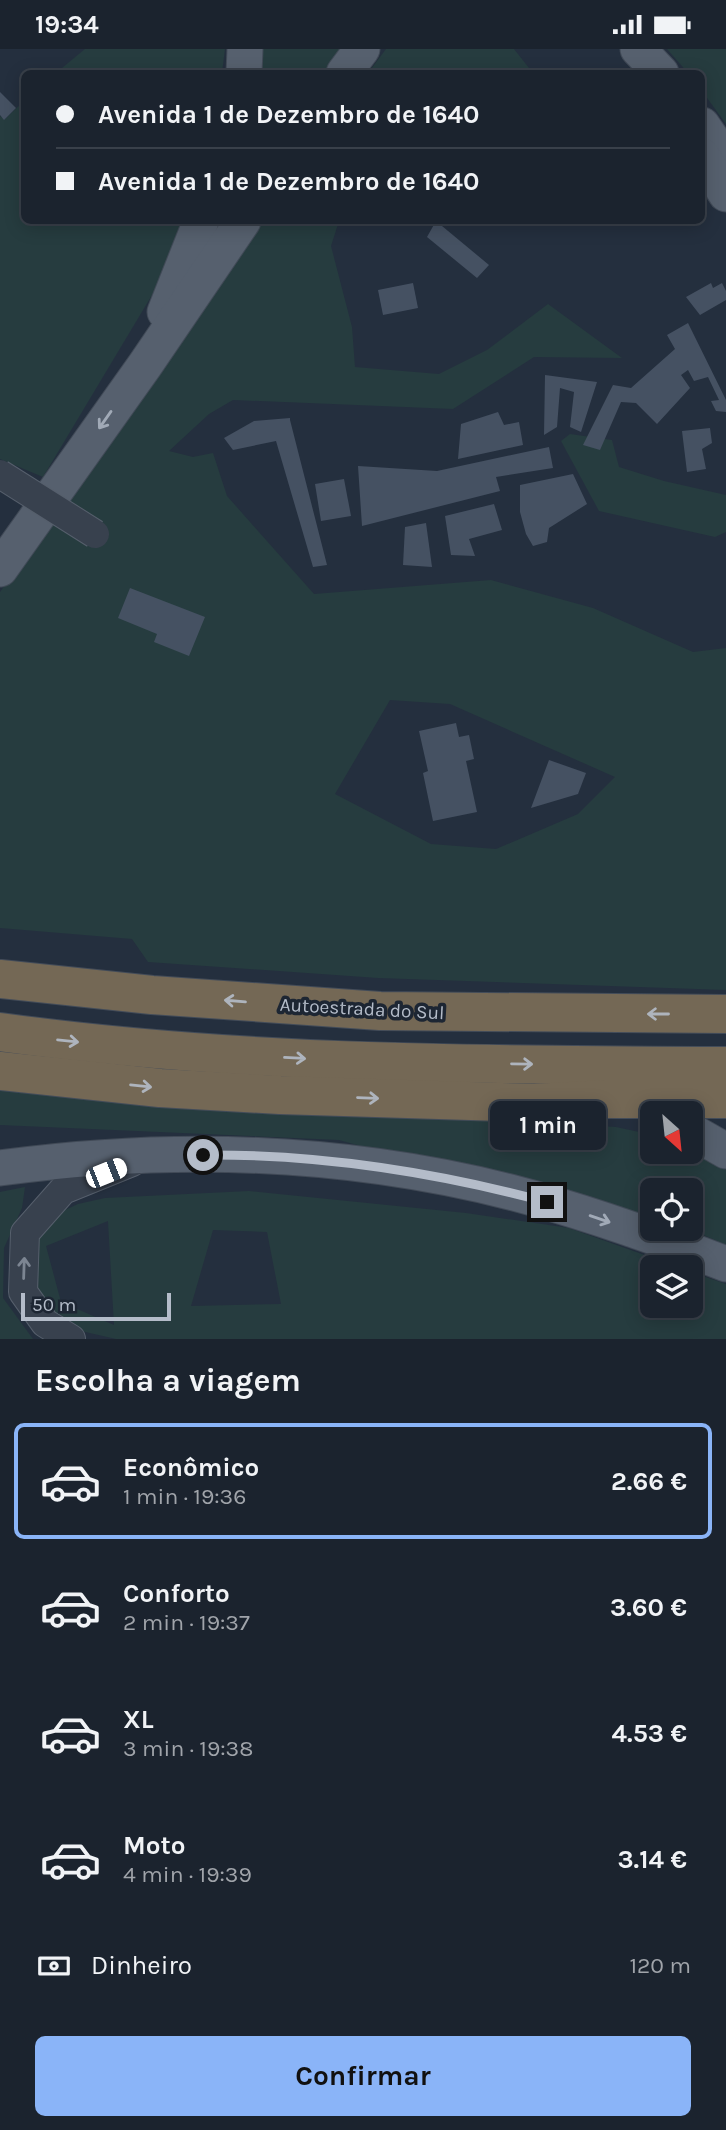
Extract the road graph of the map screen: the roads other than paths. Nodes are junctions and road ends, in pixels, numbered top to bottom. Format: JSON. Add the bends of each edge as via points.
{"nodes":[{"id":1,"x":245,"y":49,"type":"edge"},
{"id":2,"x":362,"y":49,"type":"edge"},
{"id":3,"x":625,"y":49,"type":"edge"},
{"id":4,"x":638,"y":49,"type":"edge"},
{"id":5,"x":244,"y":70,"type":"edge"},
{"id":6,"x":346,"y":70,"type":"edge"},
{"id":7,"x":643,"y":70,"type":"edge"},
{"id":8,"x":658,"y":70,"type":"edge"},
{"id":9,"x":705,"y":129,"type":"edge"},
{"id":10,"x":726,"y":160,"type":"edge"},
{"id":11,"x":705,"y":161,"type":"edge"},
{"id":12,"x":726,"y":194,"type":"edge"},
{"id":13,"x":200,"y":224,"type":"edge"},
{"id":14,"x":241,"y":224,"type":"edge"},
{"id":15,"x":145,"y":365,"type":"junction"},
{"id":16,"x":0,"y":474,"type":"edge"},
{"id":17,"x":95,"y":534,"type":"dead end"},
{"id":18,"x":0,"y":569,"type":"edge"},
{"id":19,"x":0,"y":979,"type":"edge"},
{"id":20,"x":726,"y":1014,"type":"edge"},
{"id":21,"x":0,"y":1032,"type":"edge"},
{"id":22,"x":726,"y":1066,"type":"edge"},
{"id":23,"x":0,"y":1070,"type":"edge"},
{"id":24,"x":726,"y":1099,"type":"edge"},
{"id":25,"x":534,"y":1103,"type":"junction"},
{"id":26,"x":640,"y":1116,"type":"edge"},
{"id":27,"x":704,"y":1138,"type":"edge"},
{"id":28,"x":726,"y":1151,"type":"edge"},
{"id":29,"x":148,"y":1156,"type":"junction"},
{"id":30,"x":0,"y":1168,"type":"edge"},
{"id":31,"x":726,"y":1264,"type":"edge"},
{"id":32,"x":71,"y":1339,"type":"edge"}],
"edges":[{"from":1,"to":5,"type":"main road"},
{"from":2,"to":6,"type":"main road"},
{"from":3,"to":7,"type":"main road"},
{"from":4,"to":8,"type":"main road"},
{"from":9,"to":10,"type":"main road"},
{"from":11,"to":12,"type":"main road"},
{"from":13,"to":15,"type":"main road"},
{"from":14,"to":15,"type":"main road"},
{"from":15,"to":18,"type":"main road","one_way":true},
{"from":16,"to":17,"type":"lane","bridge":true},
{"from":20,"to":19,"type":"highway","name":"Autoestrada do Sul","one_way":true,"via":[[380,1011]]},
{"from":21,"to":22,"type":"highway","one_way":true,"via":[[287,1058]]},
{"from":23,"to":25,"type":"highway","one_way":true,"via":[[160,1088]]},
{"from":24,"to":25,"type":"highway"},
{"from":25,"to":26,"type":"main road"},
{"from":27,"to":28,"type":"main road"},
{"from":29,"to":30,"type":"main road"},
{"from":29,"to":31,"type":"main road","one_way":true,"via":[[324,1159],[462,1181],[566,1207]]},
{"from":32,"to":29,"type":"lane","one_way":true,"via":[[45,1323],[23,1291],[25,1233],[63,1190]]}]}
